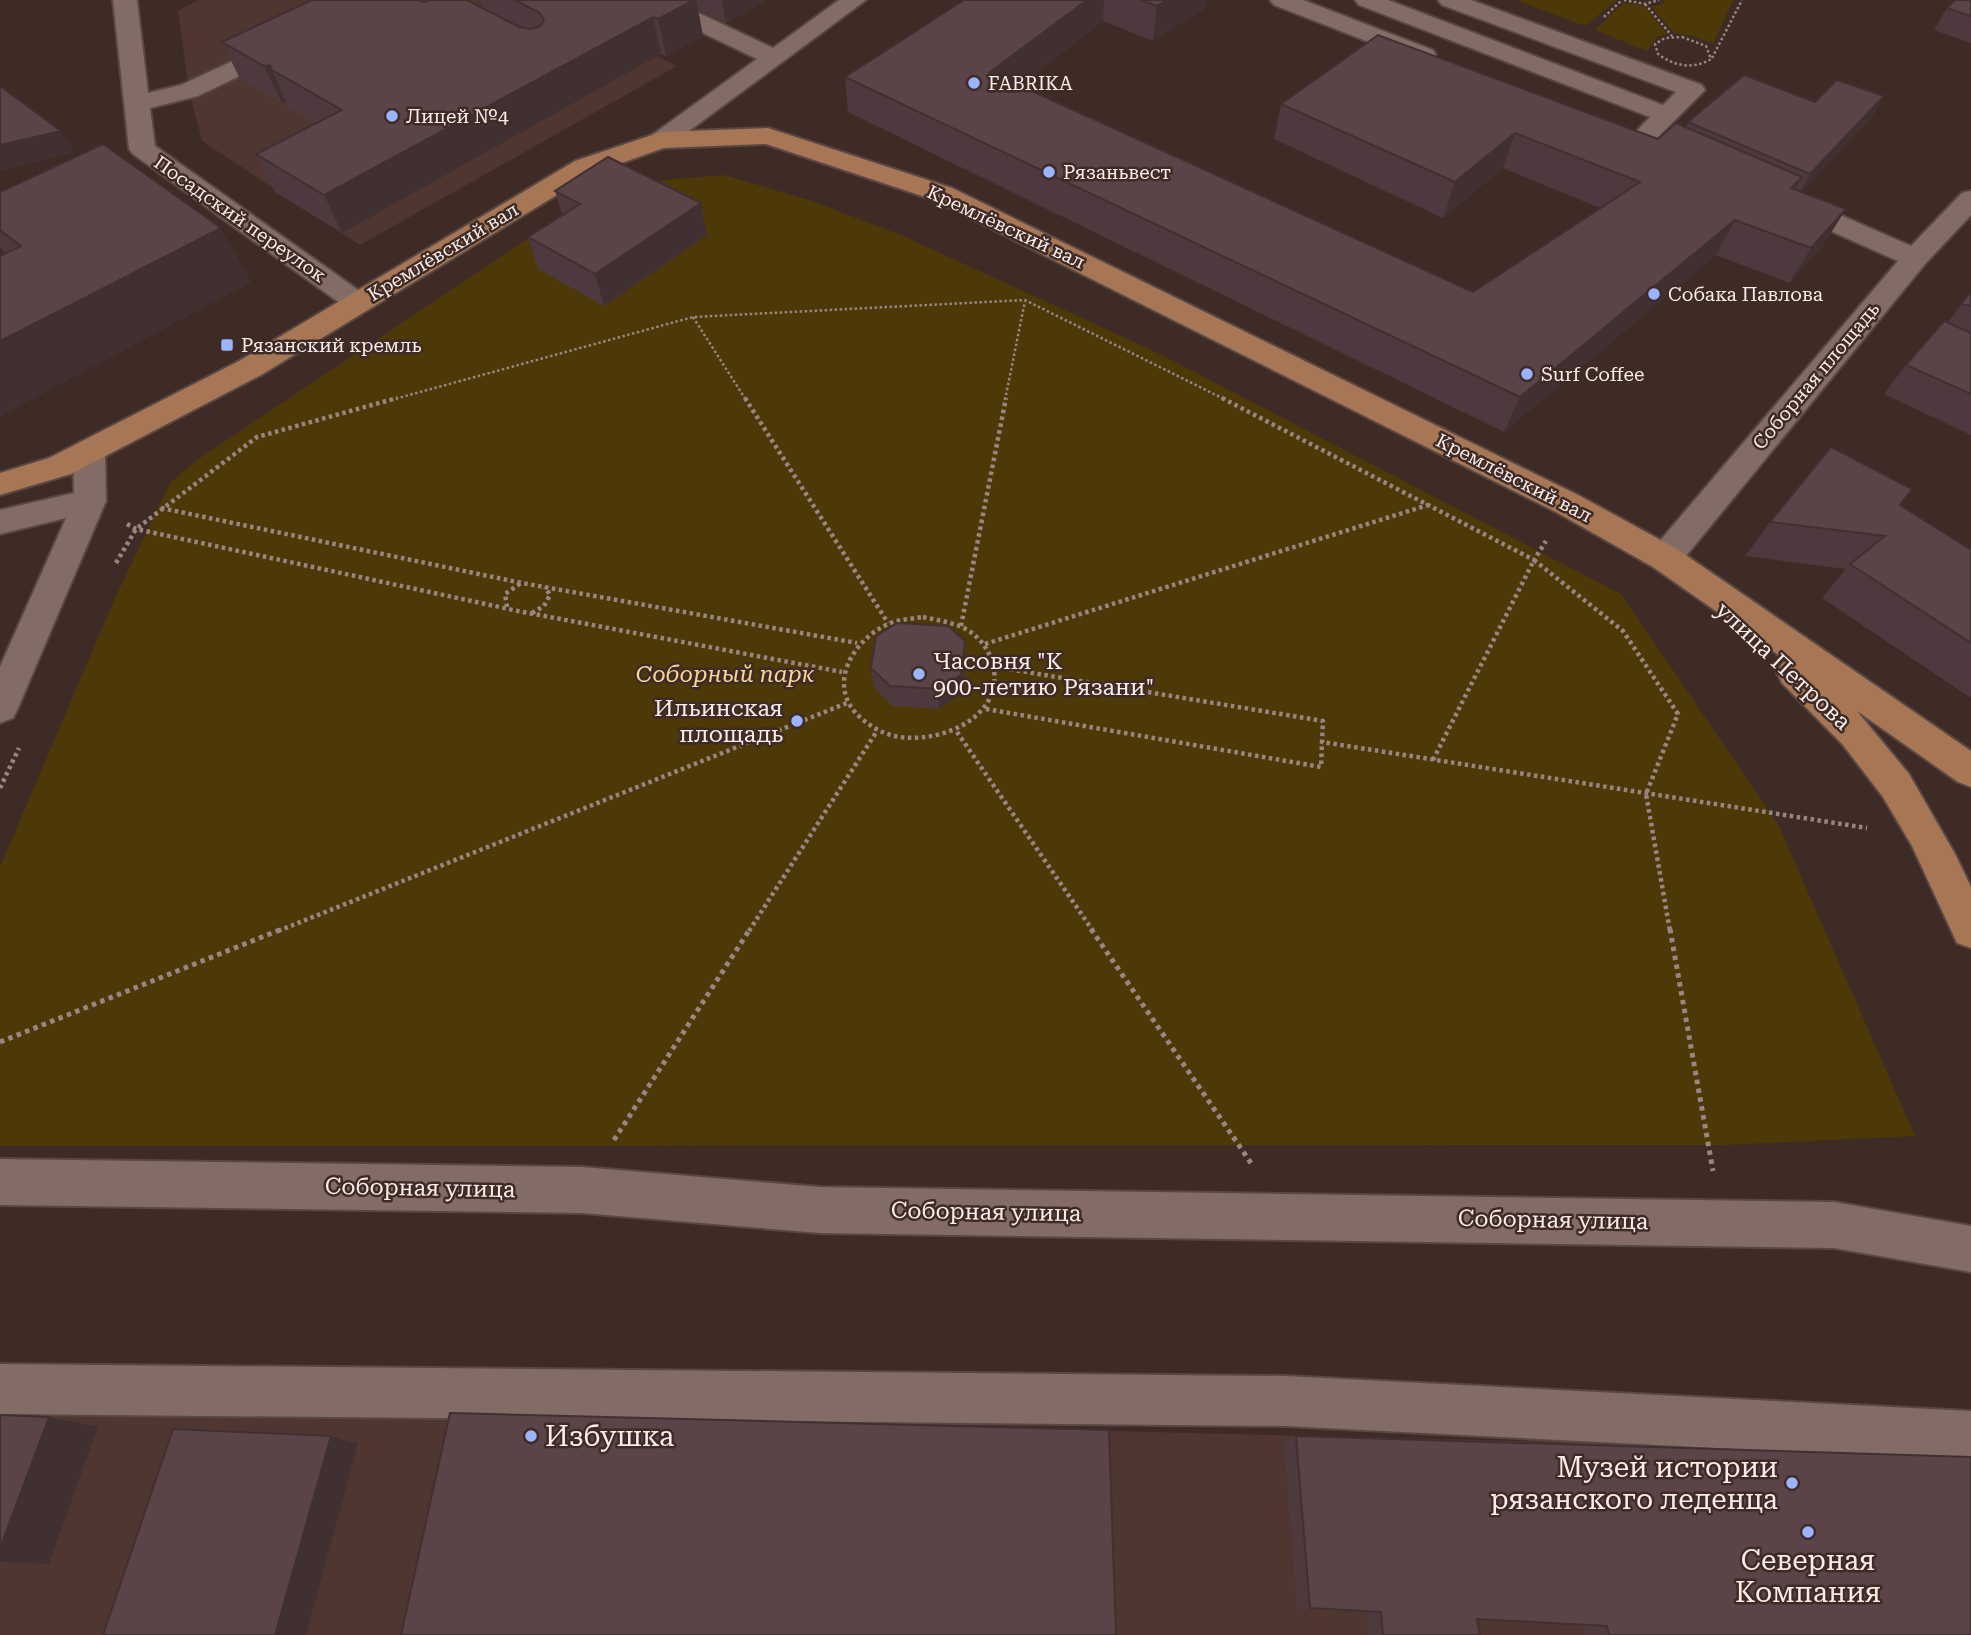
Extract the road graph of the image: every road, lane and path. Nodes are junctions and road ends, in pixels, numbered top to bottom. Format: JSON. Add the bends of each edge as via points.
{"nodes":[{"id":1,"x":125,"y":0,"type":"edge"},
{"id":2,"x":653,"y":0,"type":"edge"},
{"id":3,"x":854,"y":0,"type":"edge"},
{"id":4,"x":1282,"y":0,"type":"edge"},
{"id":5,"x":1367,"y":0,"type":"edge"},
{"id":6,"x":1623,"y":0,"type":"edge"},
{"id":7,"x":1659,"y":0,"type":"edge"},
{"id":8,"x":1457,"y":1,"type":"edge"},
{"id":9,"x":1645,"y":4,"type":"junction"},
{"id":10,"x":1432,"y":25,"type":"junction"},
{"id":11,"x":1673,"y":37,"type":"dead end"},
{"id":12,"x":299,"y":38,"type":"edge"},
{"id":13,"x":1405,"y":47,"type":"junction"},
{"id":14,"x":774,"y":57,"type":"junction"},
{"id":15,"x":1442,"y":62,"type":"edge"},
{"id":16,"x":137,"y":103,"type":"junction"},
{"id":17,"x":1667,"y":115,"type":"junction"},
{"id":18,"x":1617,"y":130,"type":"edge"},
{"id":19,"x":1642,"y":139,"type":"junction"},
{"id":20,"x":661,"y":140,"type":"junction"},
{"id":21,"x":1672,"y":151,"type":"edge"},
{"id":22,"x":1761,"y":190,"type":"edge"},
{"id":23,"x":1971,"y":199,"type":"edge"},
{"id":24,"x":1914,"y":258,"type":"junction"},
{"id":25,"x":1025,"y":300,"type":"junction"},
{"id":26,"x":358,"y":303,"type":"junction"},
{"id":27,"x":693,"y":317,"type":"junction"},
{"id":28,"x":89,"y":451,"type":"junction"},
{"id":29,"x":0,"y":484,"type":"edge"},
{"id":30,"x":90,"y":501,"type":"junction"},
{"id":31,"x":1568,"y":504,"type":"junction"},
{"id":32,"x":1428,"y":505,"type":"junction"},
{"id":33,"x":161,"y":509,"type":"junction"},
{"id":34,"x":0,"y":522,"type":"edge"},
{"id":35,"x":136,"y":529,"type":"junction"},
{"id":36,"x":1665,"y":558,"type":"junction"},
{"id":37,"x":1534,"y":559,"type":"junction"},
{"id":38,"x":116,"y":564,"type":"dead end"},
{"id":39,"x":522,"y":583,"type":"junction"},
{"id":40,"x":544,"y":587,"type":"junction"},
{"id":41,"x":508,"y":608,"type":"junction"},
{"id":42,"x":531,"y":614,"type":"junction"},
{"id":43,"x":888,"y":623,"type":"junction"},
{"id":44,"x":961,"y":626,"type":"junction"},
{"id":45,"x":857,"y":643,"type":"junction"},
{"id":46,"x":985,"y":644,"type":"junction"},
{"id":47,"x":996,"y":667,"type":"junction"},
{"id":48,"x":842,"y":672,"type":"junction"},
{"id":49,"x":847,"y":703,"type":"junction"},
{"id":50,"x":0,"y":708,"type":"edge"},
{"id":51,"x":986,"y":709,"type":"junction"},
{"id":52,"x":877,"y":731,"type":"junction"},
{"id":53,"x":957,"y":732,"type":"junction"},
{"id":54,"x":22,"y":742,"type":"dead end"},
{"id":55,"x":1322,"y":742,"type":"junction"},
{"id":56,"x":1433,"y":760,"type":"junction"},
{"id":57,"x":1971,"y":771,"type":"edge"},
{"id":58,"x":0,"y":788,"type":"edge"},
{"id":59,"x":1646,"y":794,"type":"junction"},
{"id":60,"x":1926,"y":838,"type":"junction"},
{"id":61,"x":1971,"y":930,"type":"edge"},
{"id":62,"x":0,"y":1042,"type":"edge"},
{"id":63,"x":0,"y":1182,"type":"edge"},
{"id":64,"x":582,"y":1190,"type":"junction"},
{"id":65,"x":1287,"y":1216,"type":"junction"},
{"id":66,"x":1722,"y":1223,"type":"junction"},
{"id":67,"x":1971,"y":1249,"type":"edge"},
{"id":68,"x":0,"y":1389,"type":"edge"},
{"id":69,"x":1971,"y":1436,"type":"edge"}],
"edges":[{"from":1,"to":16,"type":"street","name":"Посадский переулок"},
{"from":2,"to":14,"type":"street"},
{"from":3,"to":14,"type":"street"},
{"from":4,"to":13,"type":"street"},
{"from":5,"to":10,"type":"street"},
{"from":6,"to":9,"type":"path"},
{"from":7,"to":9,"type":"path"},
{"from":8,"to":10,"type":"street"},
{"from":8,"to":17,"type":"street","via":[[1693,90]]},
{"from":9,"to":11,"type":"path"},
{"from":10,"to":13,"type":"street"},
{"from":10,"to":17,"type":"street"},
{"from":12,"to":16,"type":"street","via":[[189,90]]},
{"from":13,"to":15,"type":"street"},
{"from":14,"to":20,"type":"street"},
{"from":16,"to":26,"type":"street","name":"Посадский переулок","via":[[142,149],[154,172]]},
{"from":17,"to":19,"type":"street"},
{"from":18,"to":19,"type":"street"},
{"from":19,"to":21,"type":"street"},
{"from":20,"to":26,"type":"main road","name":"Кремлёвский вал","via":[[584,167]]},
{"from":20,"to":31,"type":"main road","name":"Кремлёвский вал","via":[[768,136],[943,194]]},
{"from":22,"to":24,"type":"street"},
{"from":23,"to":24,"type":"street","name":"Соборная площадь"},
{"from":24,"to":36,"type":"street","name":"Соборная площадь"},
{"from":25,"to":27,"type":"path"},
{"from":25,"to":32,"type":"path"},
{"from":25,"to":44,"type":"path"},
{"from":26,"to":28,"type":"main road","name":"Кремлёвский вал","via":[[250,368]]},
{"from":27,"to":33,"type":"path","via":[[257,437]]},
{"from":27,"to":43,"type":"path"},
{"from":28,"to":29,"type":"main road","name":"Кремлёвский вал","via":[[60,466]]},
{"from":28,"to":30,"type":"street"},
{"from":30,"to":34,"type":"street"},
{"from":30,"to":50,"type":"street"},
{"from":31,"to":36,"type":"main road","name":"Кремлёвский вал"},
{"from":31,"to":37,"type":"path"},
{"from":32,"to":37,"type":"path"},
{"from":32,"to":46,"type":"path"},
{"from":33,"to":35,"type":"path"},
{"from":33,"to":39,"type":"path"},
{"from":35,"to":38,"type":"path"},
{"from":35,"to":41,"type":"path"},
{"from":36,"to":57,"type":"main road","name":"Кремлёвский вал"},
{"from":36,"to":60,"type":"main road","name":"улица Петрова","via":[[1835,709],[1888,773]]},
{"from":37,"to":56,"type":"path"},
{"from":37,"to":59,"type":"path","via":[[1623,631],[1678,714]]},
{"from":39,"to":40,"type":"path"},
{"from":39,"to":41,"type":"path","via":[[505,594]]},
{"from":40,"to":42,"type":"path","via":[[549,601]]},
{"from":40,"to":45,"type":"path"},
{"from":41,"to":42,"type":"path"},
{"from":42,"to":48,"type":"path"},
{"from":43,"to":44,"type":"path","via":[[923,617]]},
{"from":43,"to":45,"type":"path"},
{"from":44,"to":46,"type":"path"},
{"from":45,"to":48,"type":"path"},
{"from":46,"to":47,"type":"path"},
{"from":47,"to":51,"type":"path","via":[[997,680]]},
{"from":47,"to":55,"type":"path","via":[[1323,721]]},
{"from":48,"to":49,"type":"path"},
{"from":49,"to":52,"type":"path","via":[[860,720]]},
{"from":49,"to":62,"type":"path"},
{"from":51,"to":53,"type":"path"},
{"from":51,"to":55,"type":"path","via":[[1321,767]]},
{"from":52,"to":53,"type":"path","via":[[909,740]]},
{"from":52,"to":64,"type":"path"},
{"from":53,"to":65,"type":"path"},
{"from":54,"to":58,"type":"path"},
{"from":55,"to":56,"type":"path"},
{"from":56,"to":59,"type":"path"},
{"from":59,"to":60,"type":"path"},
{"from":59,"to":66,"type":"path"},
{"from":60,"to":61,"type":"main road","name":"улица Петрова"},
{"from":63,"to":64,"type":"street","name":"Соборная улица"},
{"from":64,"to":65,"type":"street","name":"Соборная улица","via":[[820,1210]]},
{"from":65,"to":66,"type":"street","name":"Соборная улица"},
{"from":66,"to":67,"type":"street","name":"Соборная улица","via":[[1834,1225]]},
{"from":68,"to":69,"type":"street","via":[[1284,1401]]}]}
